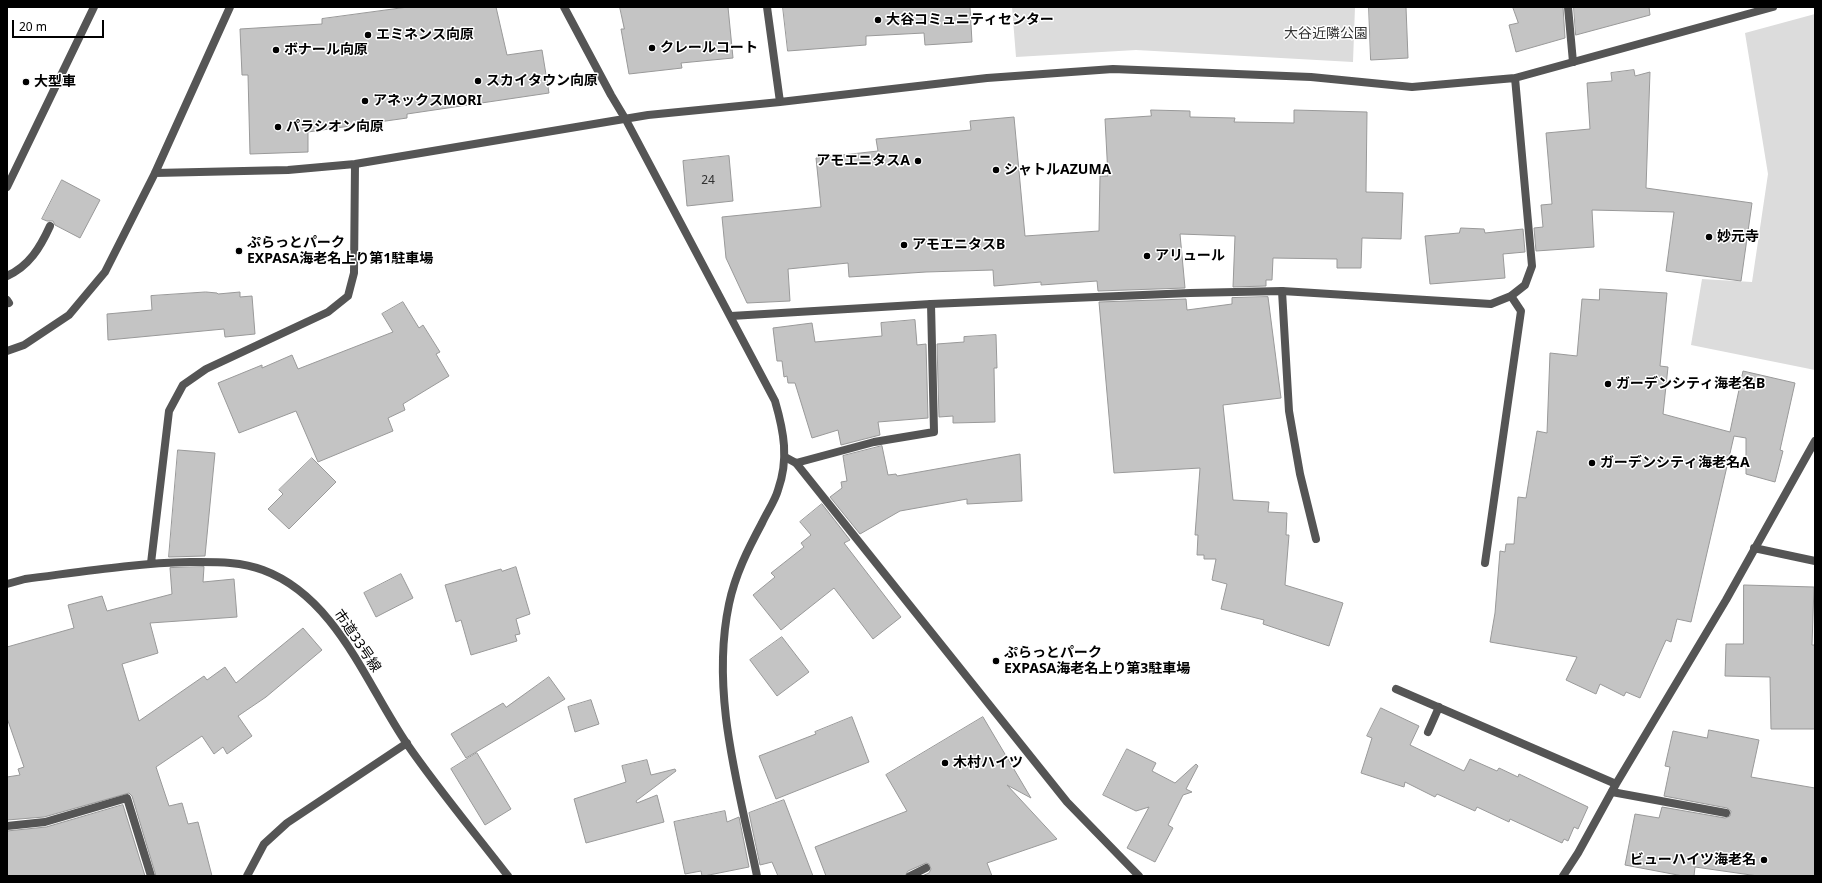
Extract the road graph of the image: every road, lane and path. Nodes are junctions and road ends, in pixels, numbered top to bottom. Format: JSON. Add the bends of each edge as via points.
{"nodes":[{"id":1,"x":94,"y":7,"type":"edge"},
{"id":2,"x":230,"y":7,"type":"edge"},
{"id":3,"x":564,"y":7,"type":"edge"},
{"id":4,"x":767,"y":7,"type":"edge"},
{"id":5,"x":1568,"y":7,"type":"edge"},
{"id":6,"x":1773,"y":7,"type":"edge"},
{"id":7,"x":1573,"y":62,"type":"junction"},
{"id":8,"x":1515,"y":78,"type":"junction"},
{"id":9,"x":780,"y":102,"type":"junction"},
{"id":10,"x":626,"y":120,"type":"junction"},
{"id":11,"x":355,"y":164,"type":"junction"},
{"id":12,"x":155,"y":173,"type":"junction"},
{"id":13,"x":7,"y":187,"type":"edge"},
{"id":14,"x":50,"y":226,"type":"dead end"},
{"id":15,"x":7,"y":276,"type":"edge"},
{"id":16,"x":1282,"y":291,"type":"junction"},
{"id":17,"x":1511,"y":296,"type":"junction"},
{"id":18,"x":931,"y":304,"type":"junction"},
{"id":19,"x":731,"y":316,"type":"junction"},
{"id":20,"x":7,"y":351,"type":"edge"},
{"id":21,"x":1815,"y":441,"type":"edge"},
{"id":22,"x":785,"y":457,"type":"junction"},
{"id":23,"x":796,"y":463,"type":"junction"},
{"id":24,"x":1316,"y":539,"type":"dead end"},
{"id":25,"x":1754,"y":548,"type":"junction"},
{"id":26,"x":1815,"y":561,"type":"edge"},
{"id":27,"x":150,"y":563,"type":"junction"},
{"id":28,"x":1485,"y":563,"type":"dead end"},
{"id":29,"x":7,"y":584,"type":"edge"},
{"id":30,"x":1396,"y":689,"type":"dead end"},
{"id":31,"x":1439,"y":708,"type":"junction"},
{"id":32,"x":1428,"y":732,"type":"dead end"},
{"id":33,"x":407,"y":743,"type":"junction"},
{"id":34,"x":1614,"y":788,"type":"junction"},
{"id":35,"x":1726,"y":813,"type":"dead end"},
{"id":36,"x":7,"y":826,"type":"edge"},
{"id":37,"x":926,"y":868,"type":"dead end"},
{"id":38,"x":151,"y":876,"type":"edge"},
{"id":39,"x":247,"y":876,"type":"edge"},
{"id":40,"x":508,"y":876,"type":"edge"},
{"id":41,"x":757,"y":876,"type":"edge"},
{"id":42,"x":910,"y":876,"type":"edge"},
{"id":43,"x":1139,"y":876,"type":"edge"},
{"id":44,"x":1563,"y":876,"type":"edge"}],
"edges":[{"from":1,"to":13,"type":"street"},
{"from":2,"to":12,"type":"street"},
{"from":3,"to":10,"type":"street"},
{"from":4,"to":9,"type":"street"},
{"from":5,"to":7,"type":"street"},
{"from":6,"to":7,"type":"street"},
{"from":7,"to":8,"type":"street"},
{"from":8,"to":9,"type":"street","via":[[1412,88],[1311,77],[1113,69],[987,78]]},
{"from":8,"to":17,"type":"street","via":[[1532,266],[1525,285]]},
{"from":9,"to":10,"type":"street","via":[[648,115]]},
{"from":10,"to":11,"type":"street"},
{"from":10,"to":19,"type":"street"},
{"from":11,"to":12,"type":"street","via":[[288,170]]},
{"from":11,"to":27,"type":"street","via":[[354,273],[348,296],[328,312],[206,369],[183,384],[169,411]]},
{"from":12,"to":20,"type":"street","via":[[105,272],[69,315],[24,345]]},
{"from":14,"to":15,"type":"street","via":[[34,256],[18,271]]},
{"from":16,"to":17,"type":"street","via":[[1491,304]]},
{"from":16,"to":18,"type":"street"},
{"from":16,"to":24,"type":"street","via":[[1289,411],[1300,474]]},
{"from":17,"to":28,"type":"street","via":[[1521,311]]},
{"from":18,"to":19,"type":"street"},
{"from":18,"to":23,"type":"street","via":[[934,432],[874,442]]},
{"from":19,"to":22,"type":"street","via":[[775,401],[783,429]]},
{"from":21,"to":25,"type":"street"},
{"from":22,"to":23,"type":"street"},
{"from":22,"to":41,"type":"street","via":[[778,490],[742,560],[729,604],[722,661],[726,718]]},
{"from":23,"to":43,"type":"street","via":[[1067,802]]},
{"from":25,"to":26,"type":"street"},
{"from":25,"to":34,"type":"street","via":[[1726,600]]},
{"from":27,"to":29,"type":"street","name":"市道33号線","via":[[25,579]]},
{"from":27,"to":33,"type":"street","name":"市道33号線","via":[[225,561],[263,570],[296,588],[321,611],[346,643]]},
{"from":30,"to":31,"type":"street"},
{"from":31,"to":32,"type":"street"},
{"from":31,"to":34,"type":"street"},
{"from":33,"to":39,"type":"street","via":[[287,823],[264,844]]},
{"from":33,"to":40,"type":"street","name":"市道33号線"},
{"from":34,"to":35,"type":"street"},
{"from":34,"to":44,"type":"street"},
{"from":36,"to":38,"type":"street","via":[[45,822],[127,798]]},
{"from":37,"to":42,"type":"street"}]}
